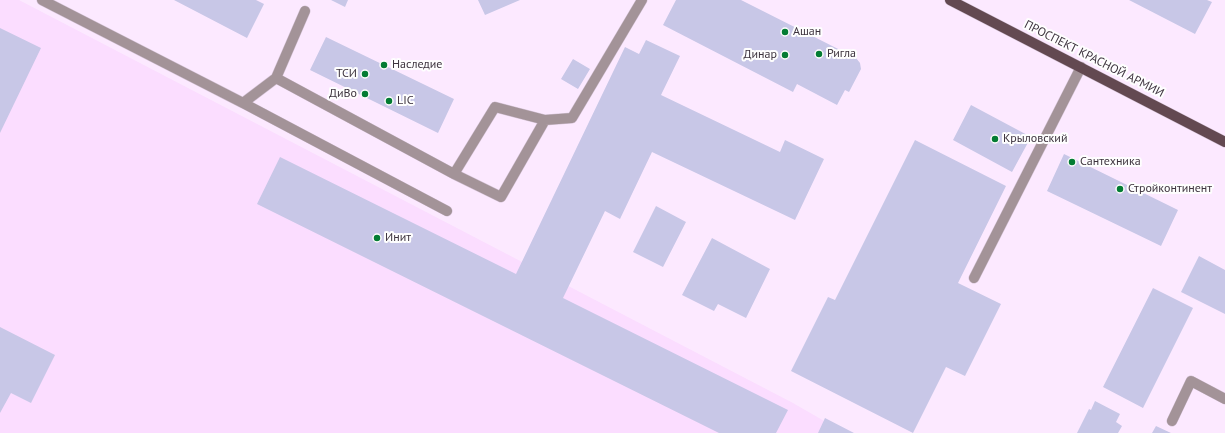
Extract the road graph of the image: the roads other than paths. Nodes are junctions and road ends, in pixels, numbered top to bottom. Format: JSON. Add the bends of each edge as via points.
{"nodes":[{"id":1,"x":42,"y":0,"type":"edge"},
{"id":2,"x":642,"y":0,"type":"edge"},
{"id":3,"x":950,"y":0,"type":"edge"},
{"id":4,"x":305,"y":11,"type":"dead end"},
{"id":5,"x":1080,"y":67,"type":"junction"},
{"id":6,"x":276,"y":78,"type":"junction"},
{"id":7,"x":243,"y":103,"type":"junction"},
{"id":8,"x":545,"y":120,"type":"junction"},
{"id":9,"x":1225,"y":142,"type":"edge"},
{"id":10,"x":454,"y":174,"type":"junction"},
{"id":11,"x":447,"y":211,"type":"dead end"},
{"id":12,"x":974,"y":278,"type":"dead end"},
{"id":13,"x":1225,"y":399,"type":"edge"},
{"id":14,"x":1172,"y":421,"type":"dead end"}],
"edges":[{"from":1,"to":7,"type":"lane"},
{"from":2,"to":8,"type":"lane","via":[[572,118]]},
{"from":3,"to":5,"type":"main road","name":"ПРОСПЕКТ КРАСНОЙ АРМИИ"},
{"from":4,"to":6,"type":"lane"},
{"from":5,"to":9,"type":"main road","name":"ПРОСПЕКТ КРАСНОЙ АРМИИ"},
{"from":5,"to":12,"type":"lane"},
{"from":6,"to":7,"type":"lane"},
{"from":6,"to":10,"type":"lane"},
{"from":7,"to":11,"type":"lane"},
{"from":8,"to":10,"type":"lane","via":[[495,107]]},
{"from":8,"to":10,"type":"lane","via":[[501,197]]},
{"from":13,"to":14,"type":"lane","via":[[1191,381]]}]}
